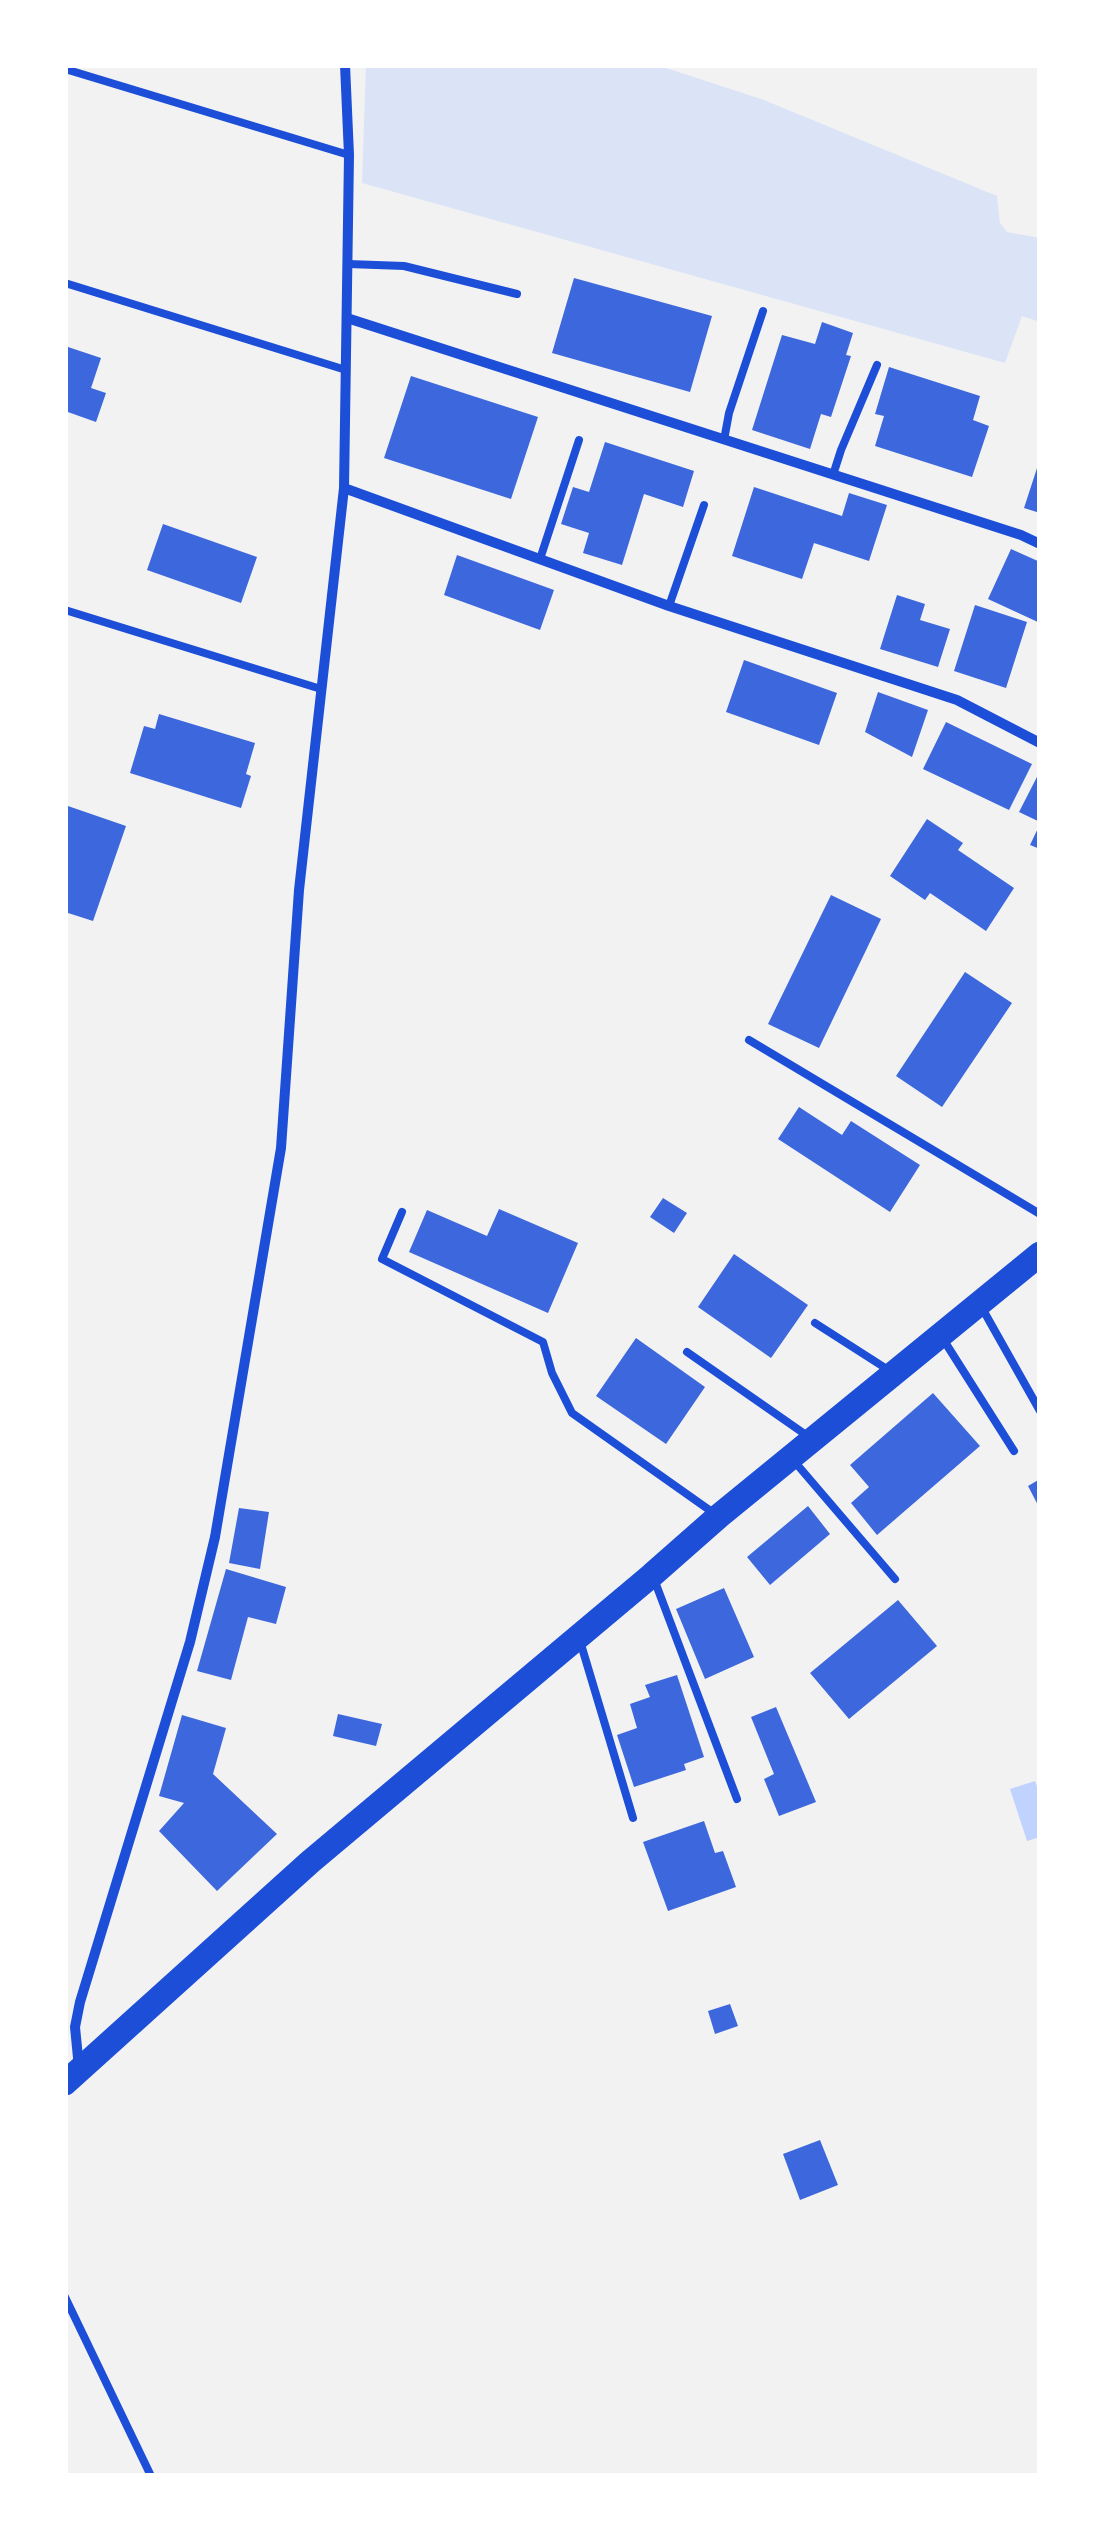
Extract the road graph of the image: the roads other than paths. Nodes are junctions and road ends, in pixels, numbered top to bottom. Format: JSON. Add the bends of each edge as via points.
{"nodes":[{"id":1,"x":344,"y":65,"type":"edge"},
{"id":2,"x":65,"y":69,"type":"edge"},
{"id":3,"x":349,"y":155,"type":"junction"},
{"id":4,"x":348,"y":264,"type":"junction"},
{"id":5,"x":65,"y":284,"type":"edge"},
{"id":6,"x":517,"y":294,"type":"dead end"},
{"id":7,"x":763,"y":311,"type":"dead end"},
{"id":8,"x":347,"y":318,"type":"junction"},
{"id":9,"x":877,"y":365,"type":"dead end"},
{"id":10,"x":346,"y":370,"type":"junction"},
{"id":11,"x":578,"y":440,"type":"dead end"},
{"id":12,"x":724,"y":440,"type":"junction"},
{"id":13,"x":833,"y":475,"type":"junction"},
{"id":14,"x":344,"y":488,"type":"junction"},
{"id":15,"x":704,"y":505,"type":"dead end"},
{"id":16,"x":1040,"y":544,"type":"edge"},
{"id":17,"x":540,"y":559,"type":"junction"},
{"id":18,"x":668,"y":606,"type":"junction"},
{"id":19,"x":65,"y":610,"type":"edge"},
{"id":20,"x":322,"y":689,"type":"junction"},
{"id":21,"x":1040,"y":743,"type":"edge"},
{"id":22,"x":749,"y":1040,"type":"dead end"},
{"id":23,"x":402,"y":1212,"type":"dead end"},
{"id":24,"x":1040,"y":1214,"type":"edge"},
{"id":25,"x":1040,"y":1254,"type":"edge"},
{"id":26,"x":980,"y":1304,"type":"junction"},
{"id":27,"x":815,"y":1323,"type":"dead end"},
{"id":28,"x":940,"y":1336,"type":"junction"},
{"id":29,"x":688,"y":1352,"type":"dead end"},
{"id":30,"x":894,"y":1374,"type":"junction"},
{"id":31,"x":1040,"y":1411,"type":"edge"},
{"id":32,"x":812,"y":1440,"type":"junction"},
{"id":33,"x":1014,"y":1451,"type":"dead end"},
{"id":34,"x":791,"y":1457,"type":"junction"},
{"id":35,"x":719,"y":1516,"type":"junction"},
{"id":36,"x":652,"y":1575,"type":"junction"},
{"id":37,"x":895,"y":1579,"type":"dead end"},
{"id":38,"x":578,"y":1637,"type":"junction"},
{"id":39,"x":737,"y":1799,"type":"dead end"},
{"id":40,"x":632,"y":1818,"type":"dead end"},
{"id":41,"x":72,"y":2076,"type":"edge"},
{"id":42,"x":65,"y":2296,"type":"edge"},
{"id":43,"x":151,"y":2476,"type":"edge"}],
"edges":[{"from":1,"to":3,"type":"street"},
{"from":2,"to":3,"type":"lane"},
{"from":3,"to":4,"type":"street"},
{"from":4,"to":6,"type":"lane","via":[[404,266]]},
{"from":4,"to":8,"type":"street"},
{"from":5,"to":10,"type":"lane"},
{"from":7,"to":12,"type":"lane"},
{"from":8,"to":10,"type":"street"},
{"from":8,"to":12,"type":"street"},
{"from":9,"to":13,"type":"lane"},
{"from":10,"to":14,"type":"street"},
{"from":11,"to":17,"type":"lane"},
{"from":12,"to":13,"type":"street"},
{"from":13,"to":16,"type":"street"},
{"from":14,"to":17,"type":"street"},
{"from":14,"to":20,"type":"street"},
{"from":15,"to":18,"type":"lane"},
{"from":17,"to":18,"type":"street"},
{"from":18,"to":21,"type":"street","via":[[957,700]]},
{"from":19,"to":20,"type":"lane"},
{"from":20,"to":41,"type":"street","via":[[298,890],[281,1148],[215,1537],[190,1642],[80,2002]]},
{"from":22,"to":24,"type":"lane"},
{"from":23,"to":35,"type":"lane","via":[[382,1259],[543,1342],[572,1413]]},
{"from":25,"to":26,"type":"main road"},
{"from":26,"to":28,"type":"main road"},
{"from":26,"to":31,"type":"lane"},
{"from":27,"to":30,"type":"lane"},
{"from":28,"to":30,"type":"main road"},
{"from":28,"to":33,"type":"lane"},
{"from":29,"to":32,"type":"lane"},
{"from":30,"to":32,"type":"main road"},
{"from":32,"to":34,"type":"main road"},
{"from":34,"to":35,"type":"main road"},
{"from":34,"to":37,"type":"lane"},
{"from":35,"to":36,"type":"main road"},
{"from":36,"to":38,"type":"main road"},
{"from":36,"to":39,"type":"lane"},
{"from":38,"to":40,"type":"lane"},
{"from":38,"to":41,"type":"main road","via":[[310,1862]]},
{"from":42,"to":43,"type":"lane"}]}
